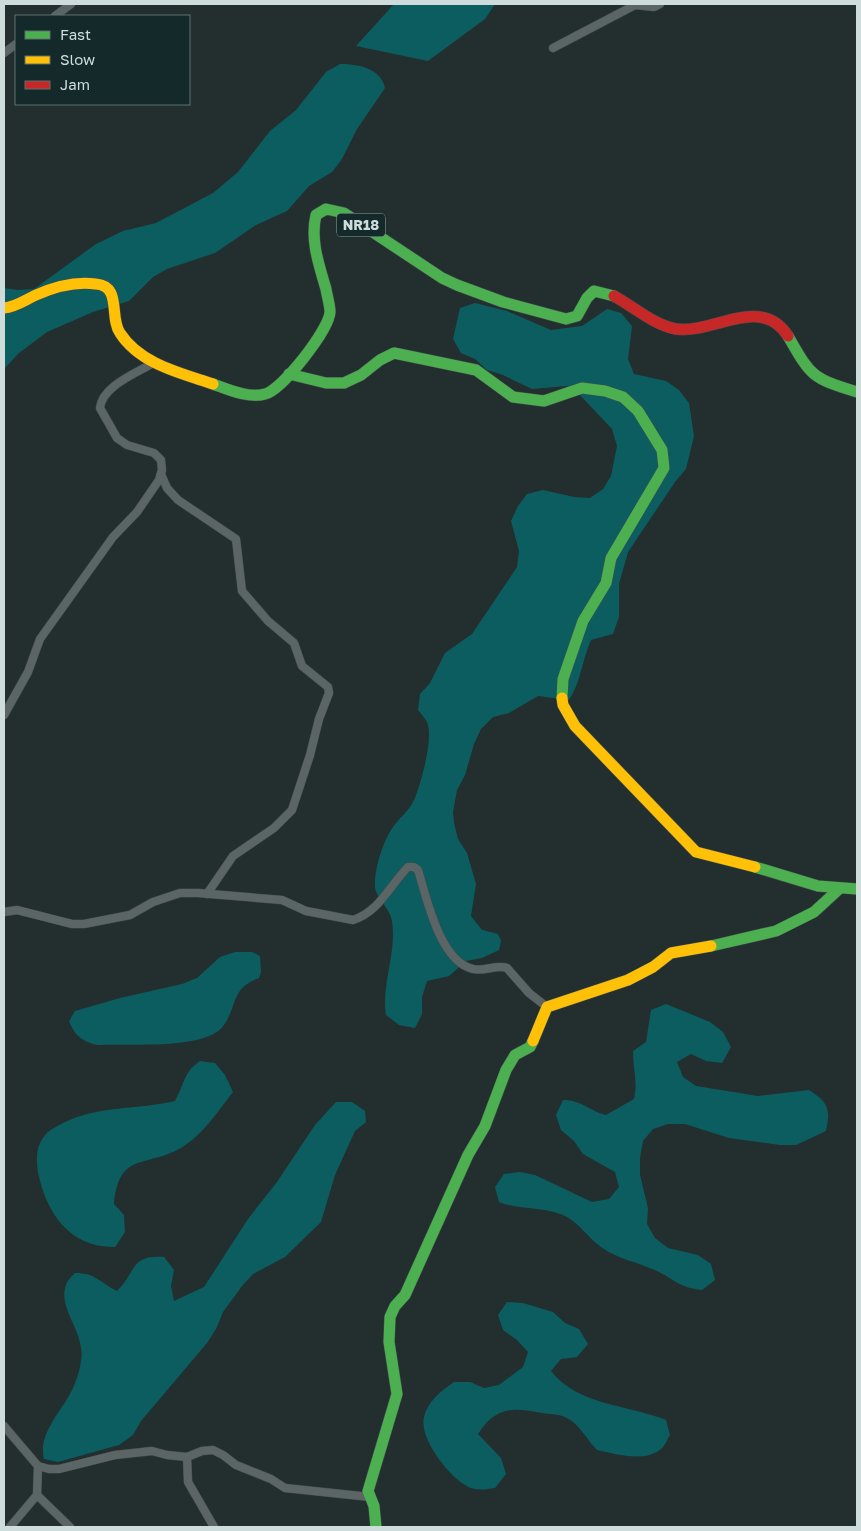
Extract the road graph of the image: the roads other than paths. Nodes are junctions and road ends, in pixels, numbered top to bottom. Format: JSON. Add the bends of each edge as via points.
{"nodes":[{"id":1,"x":71,"y":4,"type":"edge"},
{"id":2,"x":660,"y":4,"type":"edge"},
{"id":3,"x":56,"y":15,"type":"edge"},
{"id":4,"x":15,"y":45,"type":"edge"},
{"id":5,"x":553,"y":48,"type":"dead end"},
{"id":6,"x":4,"y":54,"type":"edge"},
{"id":7,"x":4,"y":308,"type":"edge"},
{"id":8,"x":153,"y":363,"type":"junction"},
{"id":9,"x":289,"y":374,"type":"junction"},
{"id":10,"x":857,"y":392,"type":"edge"},
{"id":11,"x":160,"y":474,"type":"junction"},
{"id":12,"x":4,"y":715,"type":"edge"},
{"id":13,"x":840,"y":889,"type":"junction"},
{"id":14,"x":857,"y":889,"type":"edge"},
{"id":15,"x":207,"y":894,"type":"junction"},
{"id":16,"x":4,"y":912,"type":"edge"},
{"id":17,"x":547,"y":1007,"type":"junction"},
{"id":18,"x":4,"y":1426,"type":"edge"},
{"id":19,"x":187,"y":1456,"type":"junction"},
{"id":20,"x":38,"y":1466,"type":"junction"},
{"id":21,"x":37,"y":1495,"type":"junction"},
{"id":22,"x":370,"y":1498,"type":"junction"},
{"id":23,"x":10,"y":1527,"type":"edge"},
{"id":24,"x":70,"y":1527,"type":"edge"},
{"id":25,"x":214,"y":1527,"type":"edge"},
{"id":26,"x":376,"y":1527,"type":"edge"}],
"edges":[{"from":1,"to":3,"type":"street"},
{"from":2,"to":5,"type":"street","via":[[654,7],[635,5]]},
{"from":4,"to":6,"type":"street"},
{"from":7,"to":8,"type":"street","number":"NR18","via":[[14,307],[46,291],[81,284],[104,285],[112,293],[114,320],[121,335]]},
{"from":8,"to":9,"type":"street","number":"NR18","via":[[256,395],[272,392]]},
{"from":8,"to":11,"type":"street","via":[[112,388],[103,396],[100,408],[117,438],[127,445],[154,453],[161,460]]},
{"from":9,"to":10,"type":"street","number":"NR18","via":[[324,327],[330,313],[313,236],[315,218],[319,212],[330,209],[344,213],[458,287],[566,319],[581,314],[587,298],[594,291],[607,294],[676,329],[754,316],[770,318],[785,331],[806,369]]},
{"from":9,"to":13,"type":"street","via":[[319,383],[344,384],[360,377],[386,355],[394,353],[476,370],[513,397],[544,401],[582,388],[624,397],[638,411],[662,450],[664,468],[656,486],[626,528],[611,558],[606,583],[584,621],[563,680],[563,706],[575,726],[696,852],[804,884]]},
{"from":11,"to":12,"type":"street","via":[[137,512],[114,537],[40,639],[28,672]]},
{"from":11,"to":15,"type":"street","via":[[178,500],[236,540],[245,596],[294,642],[302,666],[328,687],[330,693],[318,719],[292,810],[274,828],[233,856]]},
{"from":13,"to":14,"type":"street"},
{"from":13,"to":17,"type":"street","via":[[814,912],[776,931],[671,952],[653,967],[628,980]]},
{"from":15,"to":16,"type":"street","via":[[180,893],[153,902],[130,915],[84,924],[17,910]]},
{"from":15,"to":17,"type":"street","via":[[282,900],[306,911],[353,920],[378,904],[399,876],[408,867],[414,867],[418,870],[432,916],[449,954],[460,964],[473,969],[507,968],[529,993]]},
{"from":17,"to":22,"type":"street","via":[[530,1047],[515,1055],[506,1070],[485,1126],[468,1154],[406,1295],[392,1309],[388,1333],[397,1394],[368,1491]]},
{"from":18,"to":20,"type":"street"},
{"from":19,"to":20,"type":"street","via":[[152,1451],[114,1455],[59,1469]]},
{"from":19,"to":22,"type":"street","via":[[213,1450],[236,1465],[285,1488]]},
{"from":19,"to":25,"type":"street","via":[[188,1482]]},
{"from":20,"to":21,"type":"street"},
{"from":21,"to":23,"type":"street"},
{"from":21,"to":24,"type":"street"},
{"from":22,"to":26,"type":"street"}]}
